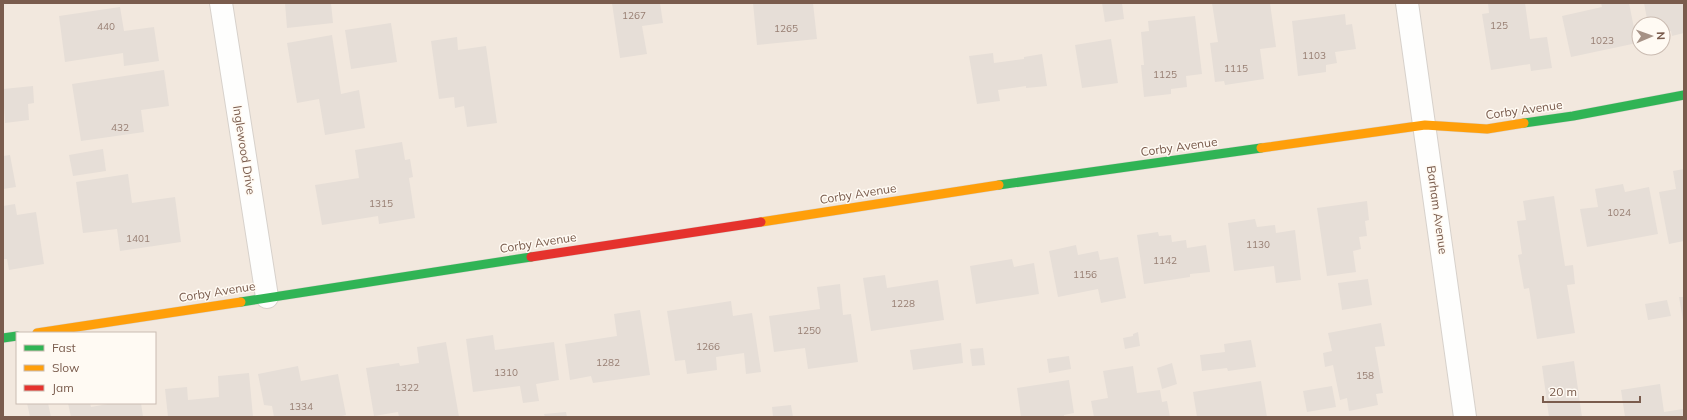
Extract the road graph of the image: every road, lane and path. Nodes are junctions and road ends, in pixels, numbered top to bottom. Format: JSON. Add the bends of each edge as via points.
{"nodes":[{"id":1,"x":221,"y":3,"type":"edge"},
{"id":2,"x":1407,"y":3,"type":"edge"},
{"id":3,"x":1684,"y":95,"type":"edge"},
{"id":4,"x":1425,"y":126,"type":"junction"},
{"id":5,"x":267,"y":296,"type":"junction"},
{"id":6,"x":43,"y":332,"type":"edge"},
{"id":7,"x":16,"y":336,"type":"edge"},
{"id":8,"x":3,"y":338,"type":"edge"},
{"id":9,"x":1465,"y":417,"type":"edge"}],
"edges":[{"from":1,"to":5,"type":"street","name":"Inglewood Drive"},
{"from":2,"to":4,"type":"street","name":"Barham Avenue"},
{"from":3,"to":4,"type":"street","name":"Corby Avenue","via":[[1487,129]]},
{"from":4,"to":5,"type":"street","name":"Corby Avenue","via":[[1079,173]]},
{"from":4,"to":9,"type":"street","name":"Barham Avenue"},
{"from":5,"to":6,"type":"street","name":"Corby Avenue"},
{"from":7,"to":8,"type":"street"}]}
